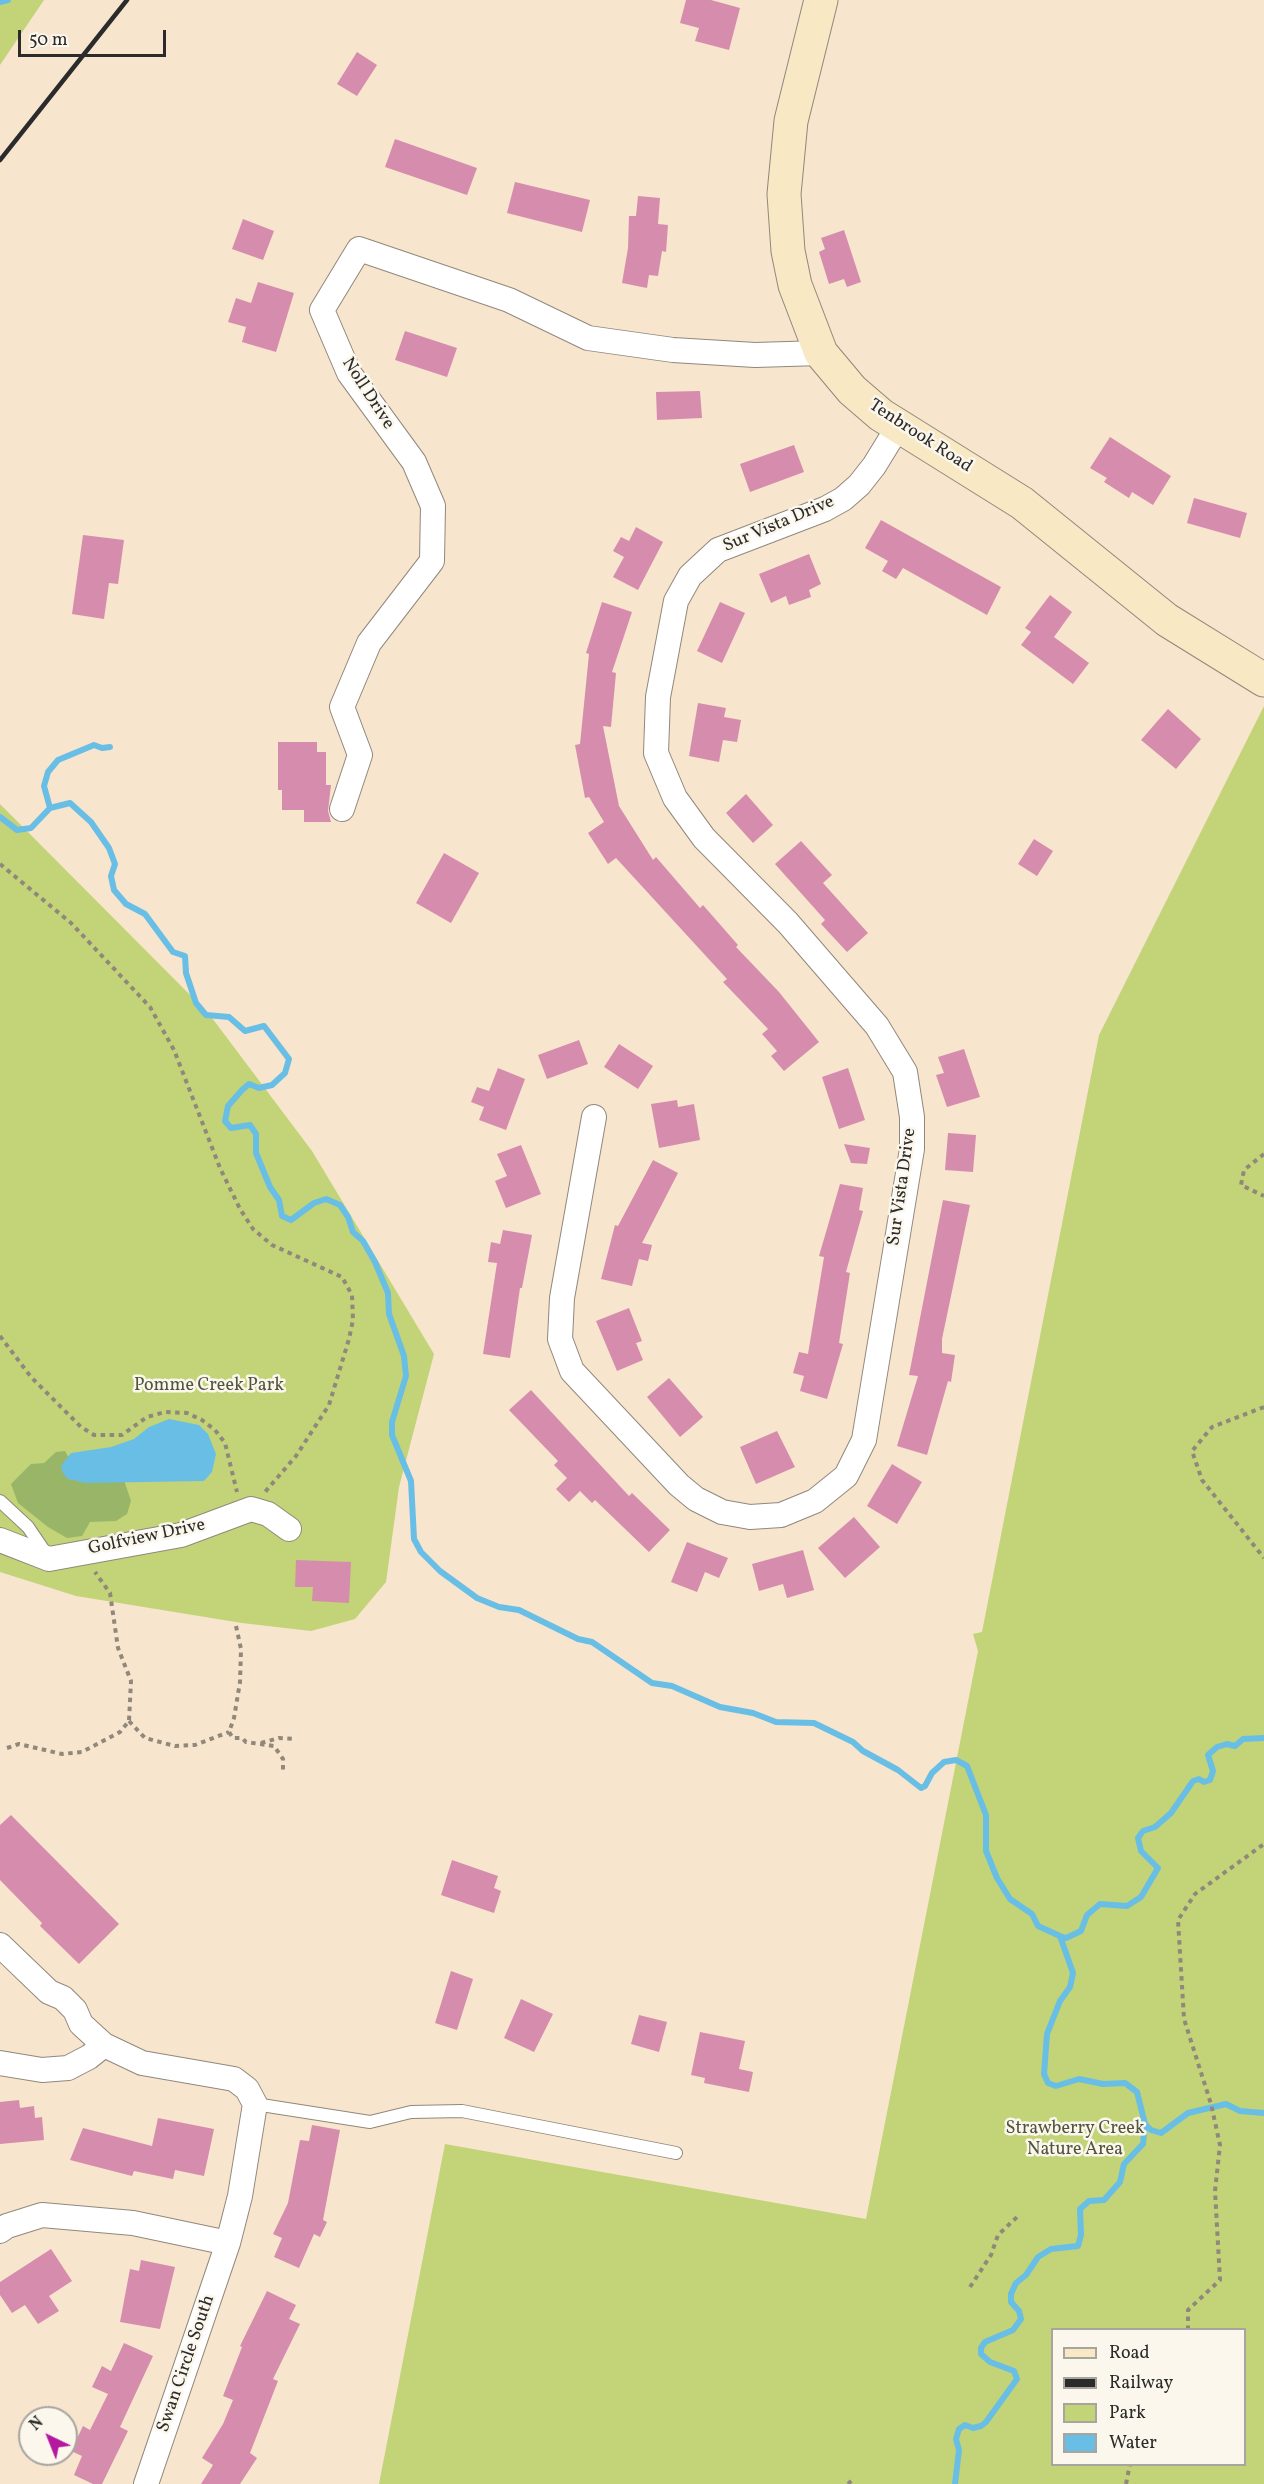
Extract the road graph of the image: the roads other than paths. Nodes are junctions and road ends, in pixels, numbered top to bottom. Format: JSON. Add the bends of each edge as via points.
{"nodes":[{"id":1,"x":821,"y":0,"type":"edge"},
{"id":2,"x":821,"y":353,"type":"junction"},
{"id":3,"x":898,"y":427,"type":"junction"},
{"id":4,"x":1264,"y":680,"type":"edge"},
{"id":5,"x":342,"y":809,"type":"dead end"},
{"id":6,"x":594,"y":1118,"type":"dead end"},
{"id":7,"x":0,"y":1501,"type":"edge"},
{"id":8,"x":289,"y":1529,"type":"dead end"},
{"id":9,"x":0,"y":1540,"type":"edge"},
{"id":10,"x":49,"y":1559,"type":"junction"},
{"id":11,"x":0,"y":1945,"type":"edge"},
{"id":12,"x":104,"y":2045,"type":"junction"},
{"id":13,"x":0,"y":2063,"type":"edge"},
{"id":14,"x":255,"y":2104,"type":"junction"},
{"id":15,"x":676,"y":2153,"type":"dead end"},
{"id":16,"x":0,"y":2231,"type":"edge"},
{"id":17,"x":228,"y":2243,"type":"junction"},
{"id":18,"x":146,"y":2484,"type":"edge"}],
"edges":[{"from":1,"to":2,"type":"street","name":"Tenbrook Road","via":[[791,121],[784,194],[795,285]]},
{"from":2,"to":3,"type":"street","name":"Tenbrook Road","via":[[852,390]]},
{"from":2,"to":5,"type":"street","name":"Noll Drive","via":[[755,355],[673,350],[588,338],[509,300],[359,249],[322,310],[349,373],[414,462],[433,506],[432,561],[369,643],[342,707],[360,754]]},
{"from":3,"to":4,"type":"street","name":"Tenbrook Road","via":[[1022,503],[1158,614]]},
{"from":3,"to":6,"type":"street","name":"Sur Vista Drive","via":[[874,466],[843,499],[718,550],[690,576],[676,601],[658,697],[656,753],[675,798],[704,838],[788,923],[877,1026],[905,1072],[912,1149],[864,1440],[846,1476],[815,1501],[780,1515],[750,1517],[722,1512],[696,1499],[573,1371],[560,1339],[562,1298]]},
{"from":7,"to":10,"type":"lane","via":[[27,1527]]},
{"from":8,"to":10,"type":"street","name":"Golfview Drive","via":[[268,1514],[246,1511],[181,1535]]},
{"from":9,"to":10,"type":"street"},
{"from":11,"to":12,"type":"street","via":[[49,1992],[53,2007],[66,2020],[81,2024]]},
{"from":12,"to":13,"type":"street","via":[[68,2068],[42,2070]]},
{"from":12,"to":14,"type":"street","via":[[142,2063],[234,2079],[247,2089]]},
{"from":14,"to":15,"type":"lane","via":[[370,2122],[411,2112],[462,2112]]},
{"from":14,"to":17,"type":"street","name":"Swan Circle South"},
{"from":16,"to":17,"type":"street","via":[[42,2215],[133,2223]]},
{"from":17,"to":18,"type":"street","name":"Swan Circle South"}]}
